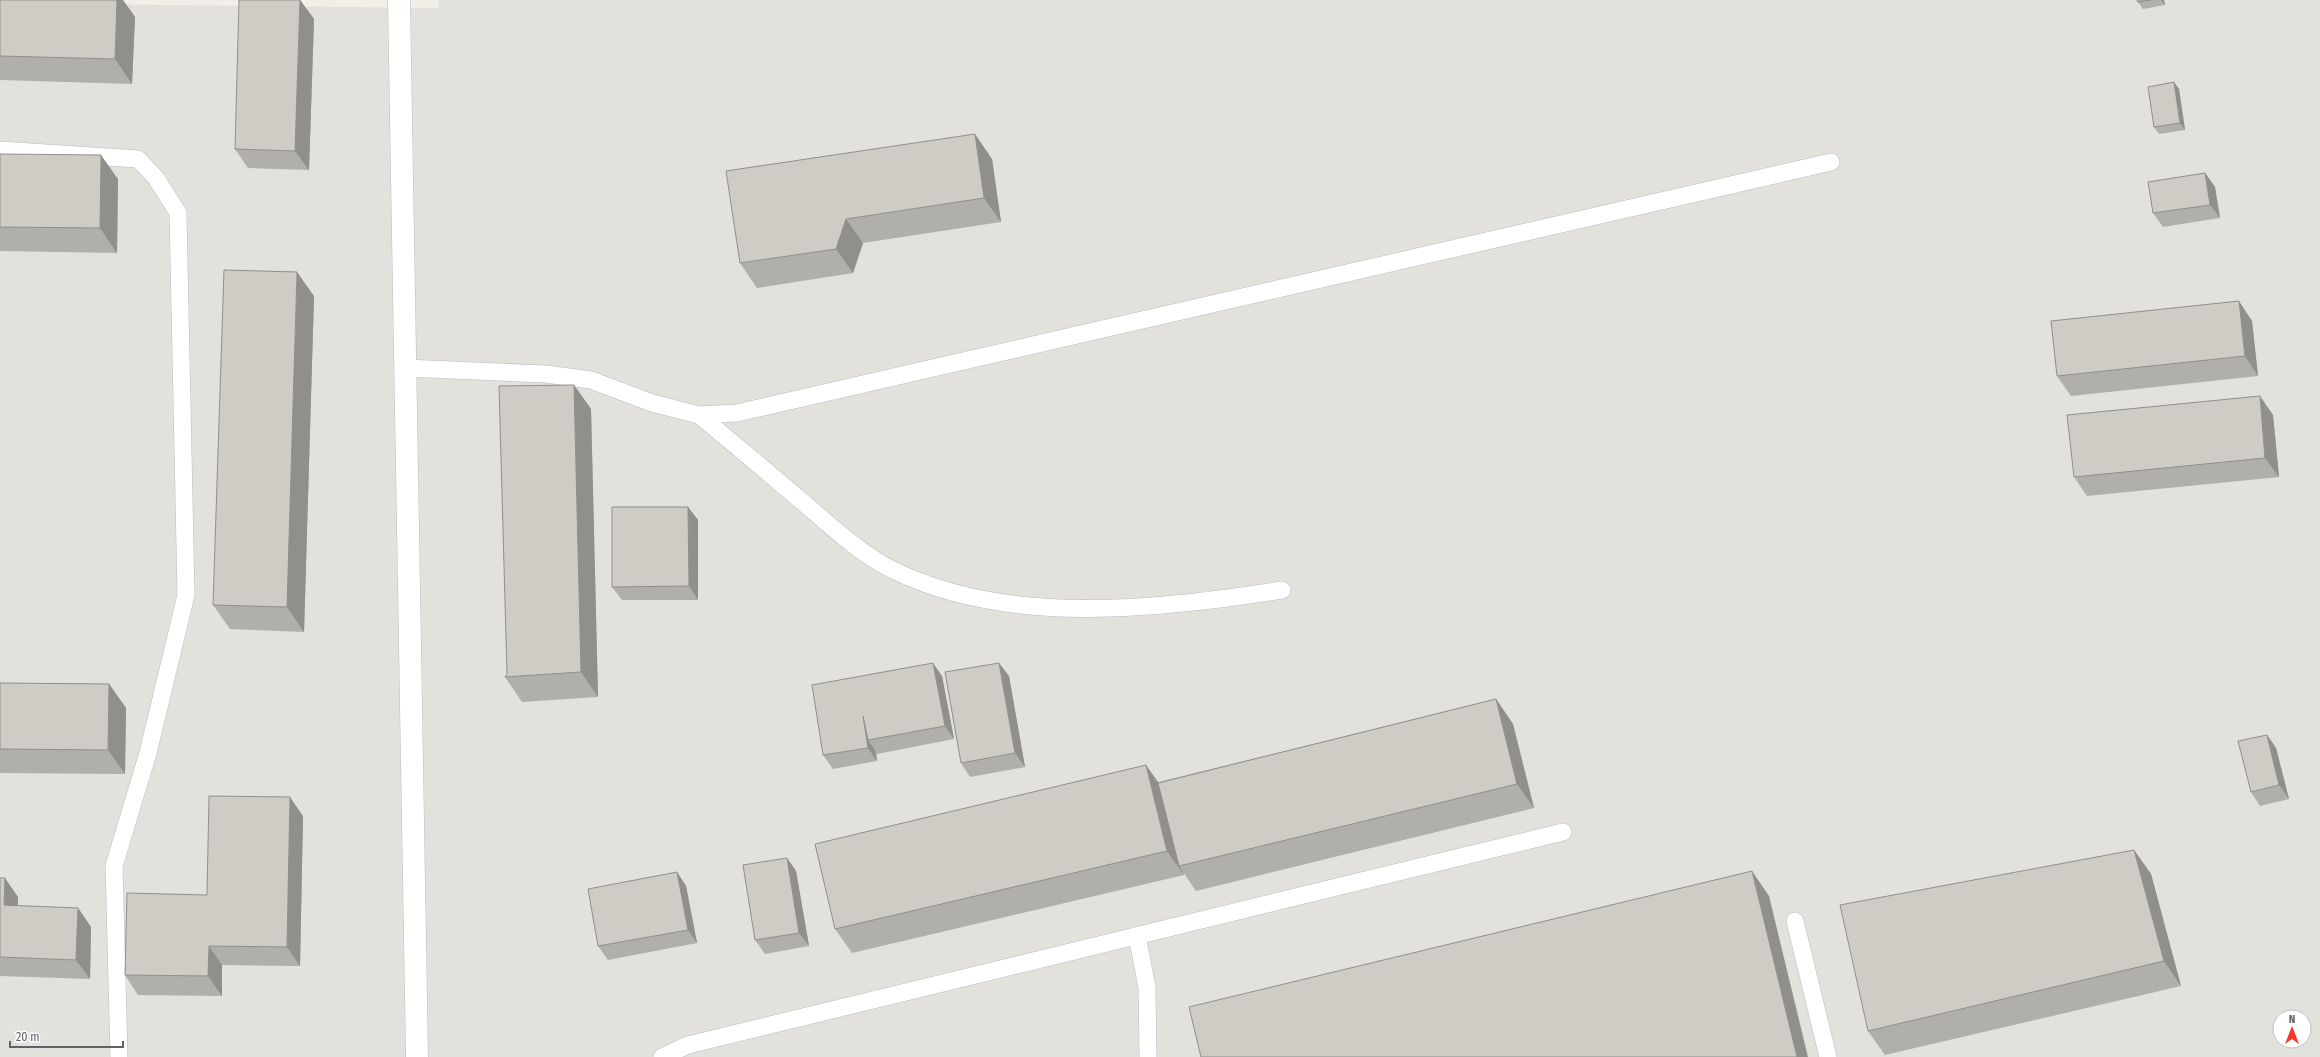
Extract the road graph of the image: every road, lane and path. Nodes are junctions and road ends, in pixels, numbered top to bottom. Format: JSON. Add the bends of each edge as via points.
{"nodes":[{"id":1,"x":399,"y":0,"type":"edge"},
{"id":2,"x":0,"y":150,"type":"edge"},
{"id":3,"x":1831,"y":162,"type":"dead end"},
{"id":4,"x":405,"y":368,"type":"junction"},
{"id":5,"x":699,"y":415,"type":"junction"},
{"id":6,"x":1282,"y":590,"type":"dead end"},
{"id":7,"x":1564,"y":832,"type":"dead end"},
{"id":8,"x":1795,"y":921,"type":"dead end"},
{"id":9,"x":1136,"y":936,"type":"junction"},
{"id":10,"x":119,"y":1057,"type":"edge"},
{"id":11,"x":416,"y":1057,"type":"edge"},
{"id":12,"x":662,"y":1057,"type":"edge"},
{"id":13,"x":1148,"y":1057,"type":"edge"},
{"id":14,"x":1828,"y":1057,"type":"edge"}],
"edges":[{"from":1,"to":4,"type":"street"},
{"from":2,"to":10,"type":"lane","via":[[138,159],[156,178],[178,213],[186,595],[148,753],[114,866]]},
{"from":3,"to":5,"type":"lane","via":[[736,413]]},
{"from":4,"to":5,"type":"lane","via":[[546,374],[591,380],[652,403]]},
{"from":4,"to":11,"type":"street"},
{"from":5,"to":6,"type":"lane","via":[[848,540],[893,570],[941,588],[1046,608],[1147,606],[1216,600]]},
{"from":7,"to":9,"type":"lane"},
{"from":8,"to":14,"type":"lane"},
{"from":9,"to":12,"type":"lane","via":[[688,1045]]},
{"from":9,"to":13,"type":"lane","via":[[1147,987]]}]}
